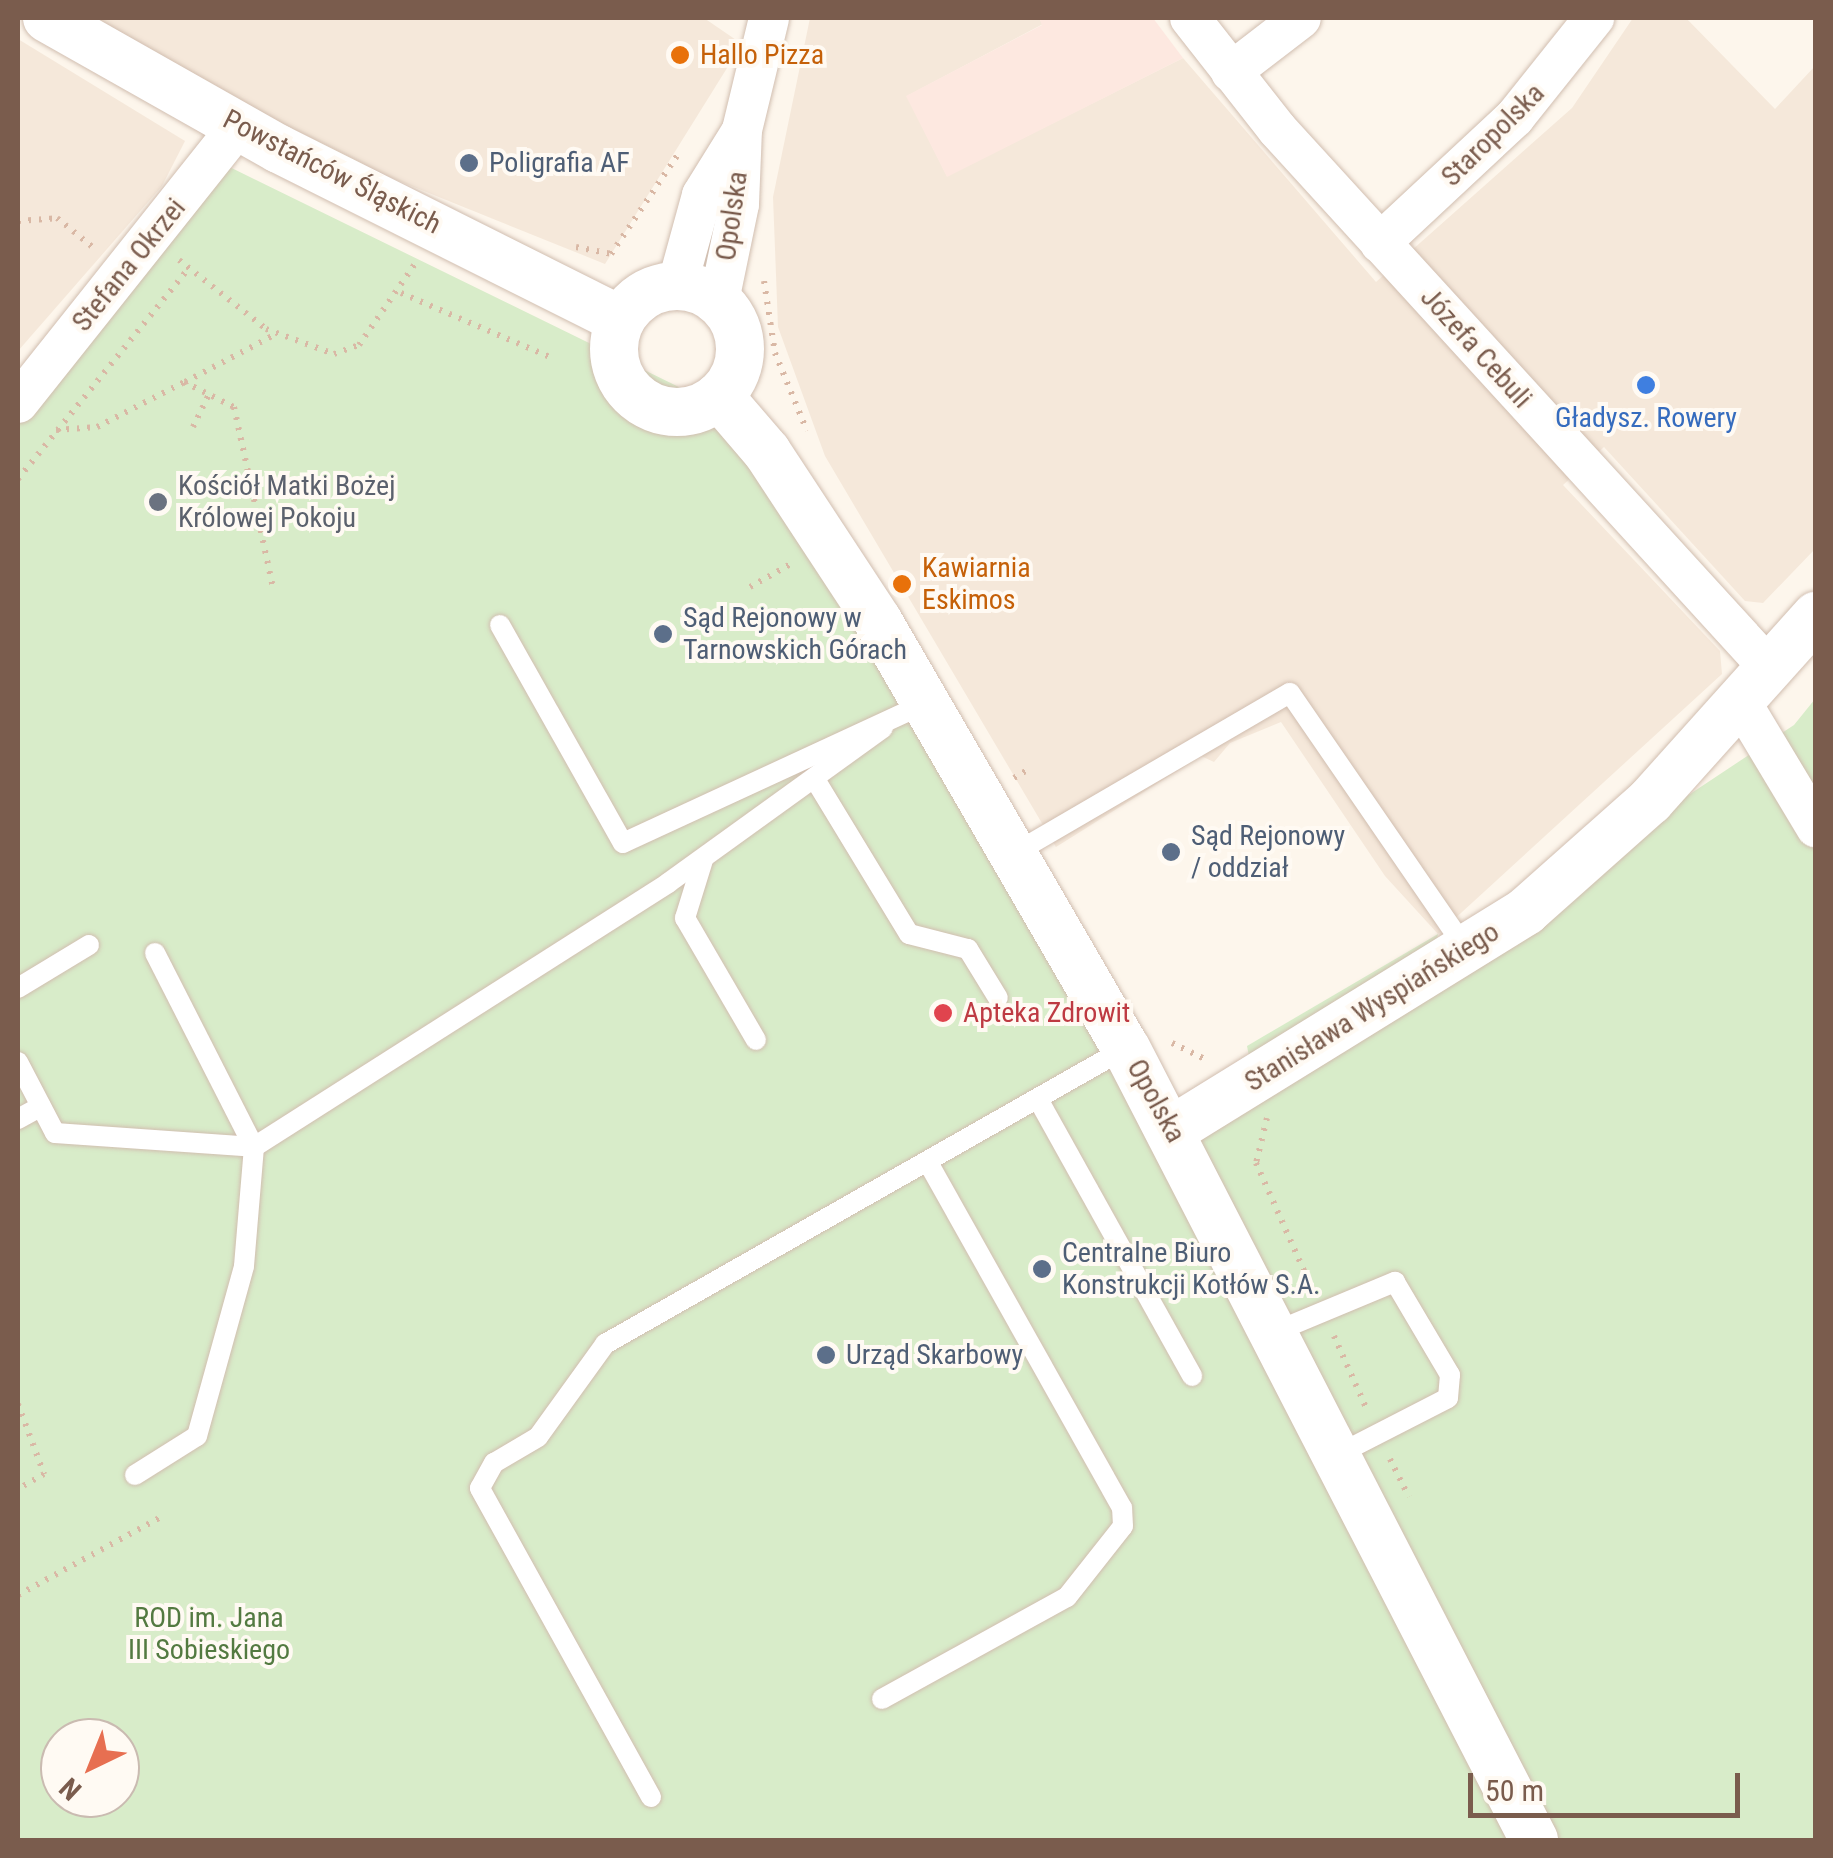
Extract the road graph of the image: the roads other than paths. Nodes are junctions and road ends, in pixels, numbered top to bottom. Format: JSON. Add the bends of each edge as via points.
{"nodes":[{"id":1,"x":47,"y":18,"type":"edge"},
{"id":2,"x":770,"y":18,"type":"edge"},
{"id":3,"x":1190,"y":18,"type":"edge"},
{"id":4,"x":1300,"y":18,"type":"edge"},
{"id":5,"x":1583,"y":22,"type":"edge"},
{"id":6,"x":1231,"y":72,"type":"junction"},
{"id":7,"x":238,"y":126,"type":"junction"},
{"id":8,"x":1380,"y":243,"type":"junction"},
{"id":9,"x":698,"y":293,"type":"junction"},
{"id":10,"x":621,"y":320,"type":"junction"},
{"id":11,"x":719,"y":396,"type":"junction"},
{"id":12,"x":18,"y":404,"type":"edge"},
{"id":13,"x":1816,"y":616,"type":"edge"},
{"id":14,"x":500,"y":625,"type":"dead end"},
{"id":15,"x":1756,"y":687,"type":"junction"},
{"id":16,"x":926,"y":703,"type":"junction"},
{"id":17,"x":883,"y":728,"type":"junction"},
{"id":18,"x":816,"y":781,"type":"junction"},
{"id":19,"x":1816,"y":827,"type":"edge"},
{"id":20,"x":1014,"y":854,"type":"junction"},
{"id":21,"x":703,"y":860,"type":"junction"},
{"id":22,"x":89,"y":946,"type":"dead end"},
{"id":23,"x":155,"y":953,"type":"dead end"},
{"id":24,"x":1469,"y":953,"type":"junction"},
{"id":25,"x":18,"y":988,"type":"edge"},
{"id":26,"x":998,"y":998,"type":"dead end"},
{"id":27,"x":756,"y":1040,"type":"dead end"},
{"id":28,"x":1126,"y":1048,"type":"junction"},
{"id":29,"x":18,"y":1062,"type":"edge"},
{"id":30,"x":1038,"y":1099,"type":"junction"},
{"id":31,"x":42,"y":1106,"type":"junction"},
{"id":32,"x":18,"y":1120,"type":"edge"},
{"id":33,"x":1172,"y":1130,"type":"junction"},
{"id":34,"x":254,"y":1147,"type":"junction"},
{"id":35,"x":928,"y":1162,"type":"junction"},
{"id":36,"x":1277,"y":1331,"type":"junction"},
{"id":37,"x":1192,"y":1376,"type":"dead end"},
{"id":38,"x":1359,"y":1444,"type":"junction"},
{"id":39,"x":135,"y":1476,"type":"dead end"},
{"id":40,"x":882,"y":1700,"type":"dead end"},
{"id":41,"x":651,"y":1797,"type":"dead end"},
{"id":42,"x":1534,"y":1840,"type":"edge"}],
"edges":[{"from":1,"to":7,"type":"street","name":"Powstańców Śląskich"},
{"from":2,"to":9,"type":"street","name":"Opolska","via":[[742,130],[702,195]]},
{"from":3,"to":6,"type":"street","name":"Józefa Cebuli"},
{"from":4,"to":6,"type":"street"},
{"from":5,"to":8,"type":"street","name":"Staropolska","via":[[1515,117]]},
{"from":6,"to":8,"type":"street","name":"Józefa Cebuli"},
{"from":7,"to":10,"type":"street","name":"Powstańców Śląskich"},
{"from":7,"to":12,"type":"street","name":"Stefana Okrzei"},
{"from":8,"to":15,"type":"street","name":"Józefa Cebuli"},
{"from":9,"to":10,"type":"street","via":[[655,289]]},
{"from":9,"to":11,"type":"street","via":[[740,338],[736,370]]},
{"from":10,"to":11,"type":"street","via":[[617,368],[635,396],[681,412]]},
{"from":11,"to":16,"type":"street","name":"Opolska","via":[[767,452]]},
{"from":13,"to":15,"type":"street","name":"Stanisława Wyspiańskiego"},
{"from":14,"to":17,"type":"lane","via":[[623,844],[833,739]]},
{"from":15,"to":19,"type":"street","name":"Józefa Cebuli"},
{"from":15,"to":24,"type":"street","name":"Stanisława Wyspiańskiego","via":[[1650,802]]},
{"from":16,"to":17,"type":"lane"},
{"from":16,"to":20,"type":"street","name":"Opolska"},
{"from":17,"to":18,"type":"lane"},
{"from":18,"to":21,"type":"lane"},
{"from":18,"to":26,"type":"lane","via":[[909,934],[968,949]]},
{"from":20,"to":24,"type":"lane","via":[[1290,693]]},
{"from":20,"to":28,"type":"street","name":"Opolska"},
{"from":21,"to":27,"type":"lane","via":[[685,918]]},
{"from":21,"to":34,"type":"lane"},
{"from":22,"to":25,"type":"lane"},
{"from":23,"to":34,"type":"lane"},
{"from":24,"to":33,"type":"street","name":"Stanisława Wyspiańskiego"},
{"from":28,"to":30,"type":"lane"},
{"from":28,"to":33,"type":"street","name":"Opolska"},
{"from":29,"to":31,"type":"lane"},
{"from":30,"to":35,"type":"lane"},
{"from":30,"to":37,"type":"lane"},
{"from":31,"to":32,"type":"lane"},
{"from":31,"to":34,"type":"lane","via":[[56,1134]]},
{"from":33,"to":36,"type":"street","name":"Opolska"},
{"from":34,"to":39,"type":"lane","via":[[244,1266],[197,1436]]},
{"from":35,"to":40,"type":"lane","via":[[1122,1508],[1124,1526],[1068,1597]]},
{"from":35,"to":41,"type":"lane","via":[[605,1344],[538,1437],[494,1463],[480,1488]]},
{"from":36,"to":38,"type":"street","name":"Opolska"},
{"from":36,"to":38,"type":"lane","via":[[1395,1282],[1450,1375],[1448,1398]]},
{"from":38,"to":42,"type":"street","name":"Opolska"}]}
